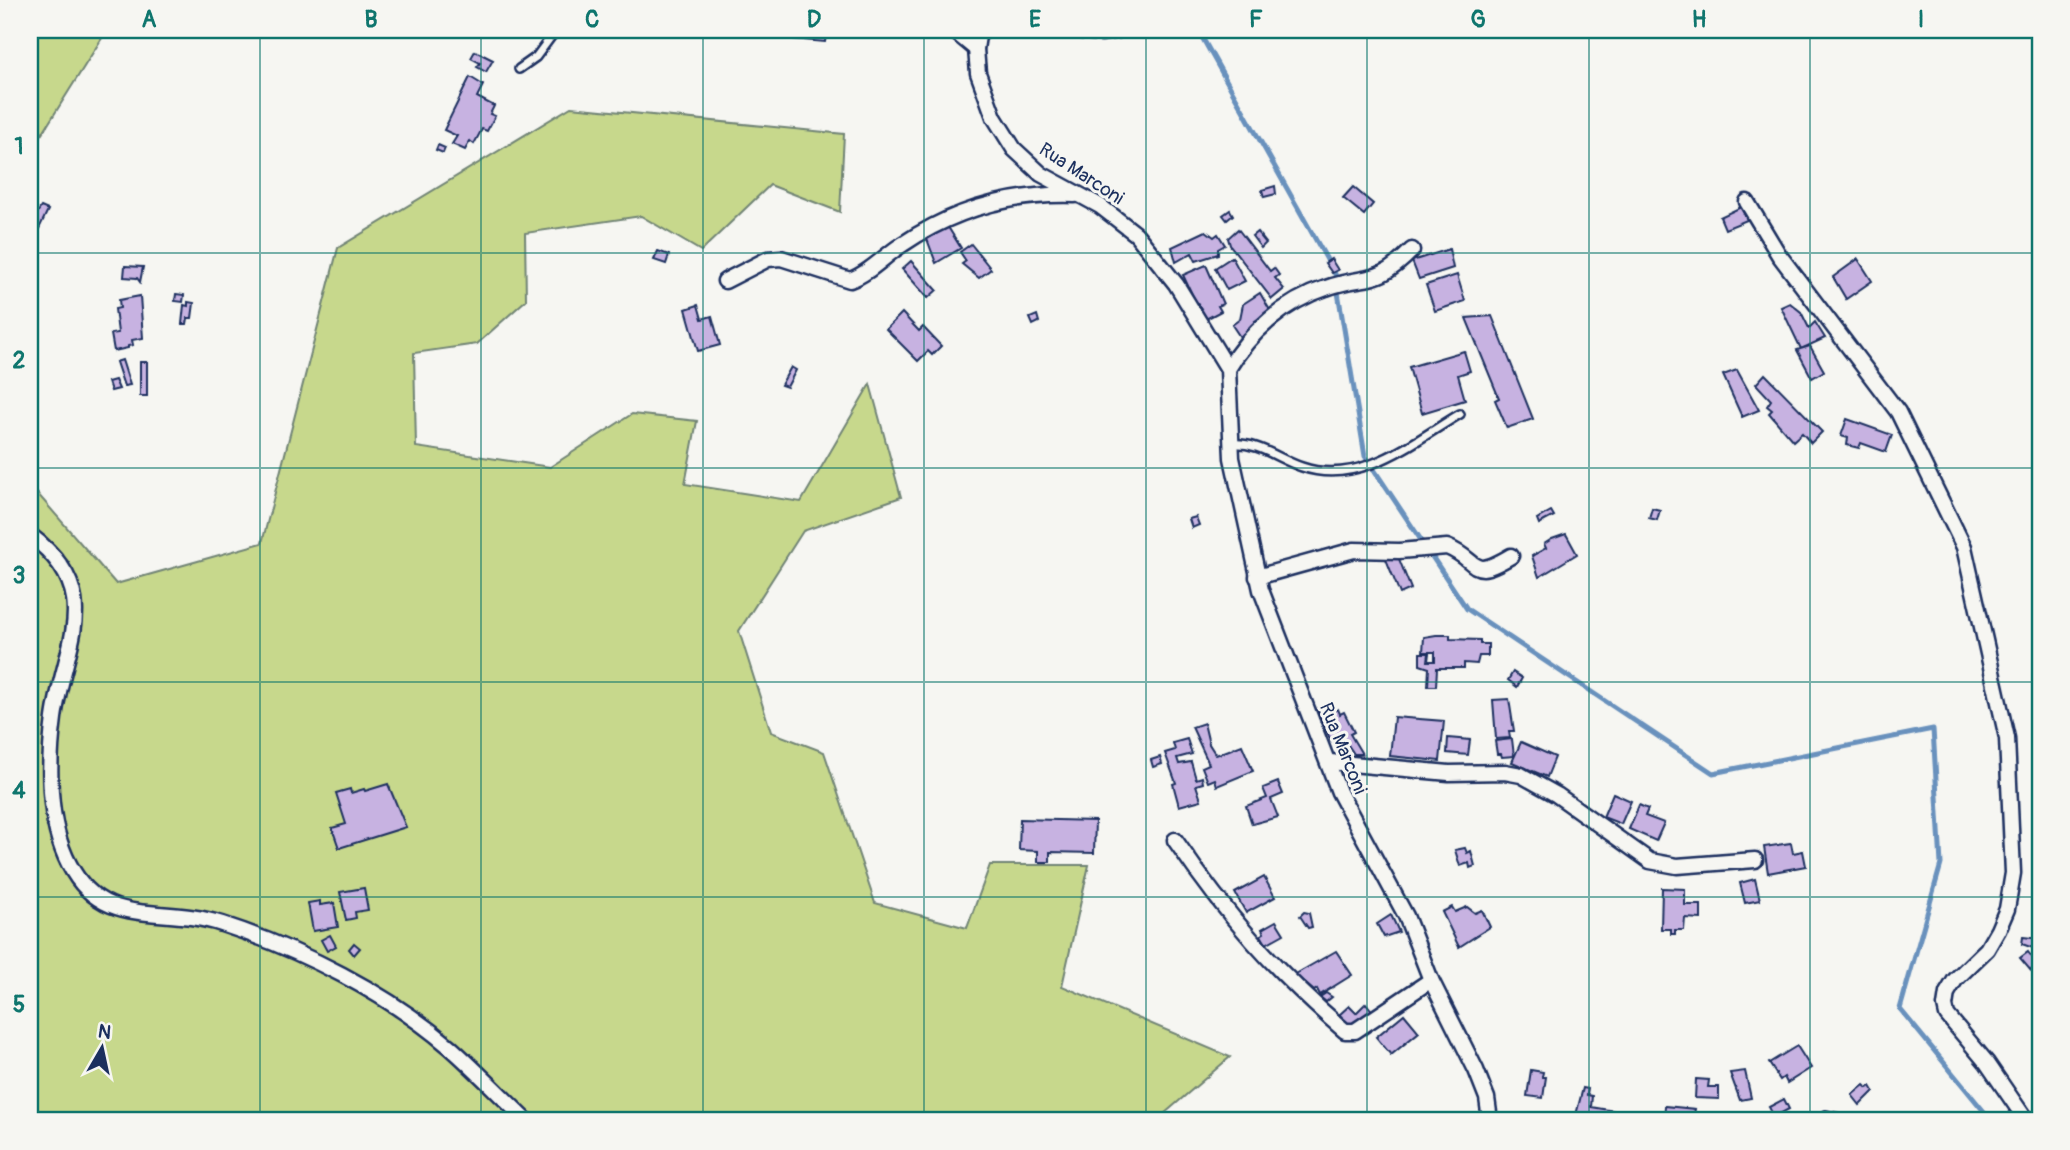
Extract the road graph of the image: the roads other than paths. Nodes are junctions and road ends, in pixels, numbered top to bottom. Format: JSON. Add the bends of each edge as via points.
{"nodes":[{"id":1,"x":556,"y":30,"type":"edge"},
{"id":2,"x":953,"y":30,"type":"edge"},
{"id":3,"x":984,"y":30,"type":"edge"},
{"id":4,"x":1075,"y":30,"type":"edge"},
{"id":5,"x":1119,"y":30,"type":"edge"},
{"id":6,"x":976,"y":49,"type":"junction"},
{"id":7,"x":519,"y":69,"type":"dead end"},
{"id":8,"x":1077,"y":195,"type":"junction"},
{"id":9,"x":1748,"y":202,"type":"dead end"},
{"id":10,"x":1412,"y":250,"type":"dead end"},
{"id":11,"x":725,"y":281,"type":"dead end"},
{"id":12,"x":1228,"y":369,"type":"junction"},
{"id":13,"x":1460,"y":414,"type":"dead end"},
{"id":14,"x":1231,"y":444,"type":"junction"},
{"id":15,"x":30,"y":535,"type":"edge"},
{"id":16,"x":1511,"y":556,"type":"dead end"},
{"id":17,"x":1257,"y":577,"type":"junction"},
{"id":18,"x":1330,"y":762,"type":"junction"},
{"id":19,"x":1175,"y":840,"type":"dead end"},
{"id":20,"x":1755,"y":860,"type":"dead end"},
{"id":21,"x":1431,"y":979,"type":"junction"},
{"id":22,"x":1826,"y":1115,"type":"dead end"},
{"id":23,"x":526,"y":1120,"type":"edge"},
{"id":24,"x":1490,"y":1120,"type":"edge"},
{"id":25,"x":1848,"y":1120,"type":"edge"},
{"id":26,"x":2026,"y":1120,"type":"edge"}],
"edges":[{"from":1,"to":7,"type":"lane","via":[[536,57]]},
{"from":2,"to":6,"type":"street"},
{"from":3,"to":6,"type":"street"},
{"from":4,"to":5,"type":"street"},
{"from":6,"to":8,"type":"street","name":"Rua Marconi","via":[[978,73],[994,117],[1014,149],[1041,174]]},
{"from":8,"to":11,"type":"street","via":[[1023,196],[962,212],[922,231],[850,280],[781,258],[768,259]]},
{"from":8,"to":12,"type":"street","name":"Rua Marconi","via":[[1100,206],[1152,252]]},
{"from":9,"to":26,"type":"street","via":[[1779,255],[1898,412],[1964,547],[2007,738],[2012,873],[2007,909],[1998,930],[1987,949],[1955,980],[1945,1006],[1947,1015]]},
{"from":10,"to":12,"type":"street","via":[[1391,271],[1328,287],[1285,309],[1246,342]]},
{"from":12,"to":14,"type":"street","name":"Rua Marconi"},
{"from":13,"to":14,"type":"lane","via":[[1384,459],[1345,471],[1307,469],[1259,447]]},
{"from":14,"to":17,"type":"street","name":"Rua Marconi"},
{"from":15,"to":23,"type":"street","via":[[69,578],[75,600],[75,635],[54,716],[51,762],[56,828],[69,864],[93,897],[124,910],[218,923],[341,976],[449,1046]]},
{"from":16,"to":17,"type":"street","via":[[1487,569],[1472,566],[1447,547],[1354,550]]},
{"from":17,"to":18,"type":"street","name":"Rua Marconi"},
{"from":18,"to":20,"type":"street","via":[[1521,775],[1650,861],[1677,866]]},
{"from":18,"to":21,"type":"street","name":"Rua Marconi","via":[[1339,792],[1393,888]]},
{"from":19,"to":21,"type":"street","via":[[1202,881],[1264,955],[1345,1031],[1355,1031]]},
{"from":21,"to":24,"type":"street","name":"Rua Marconi","via":[[1476,1070]]},
{"from":22,"to":25,"type":"lane"}]}
